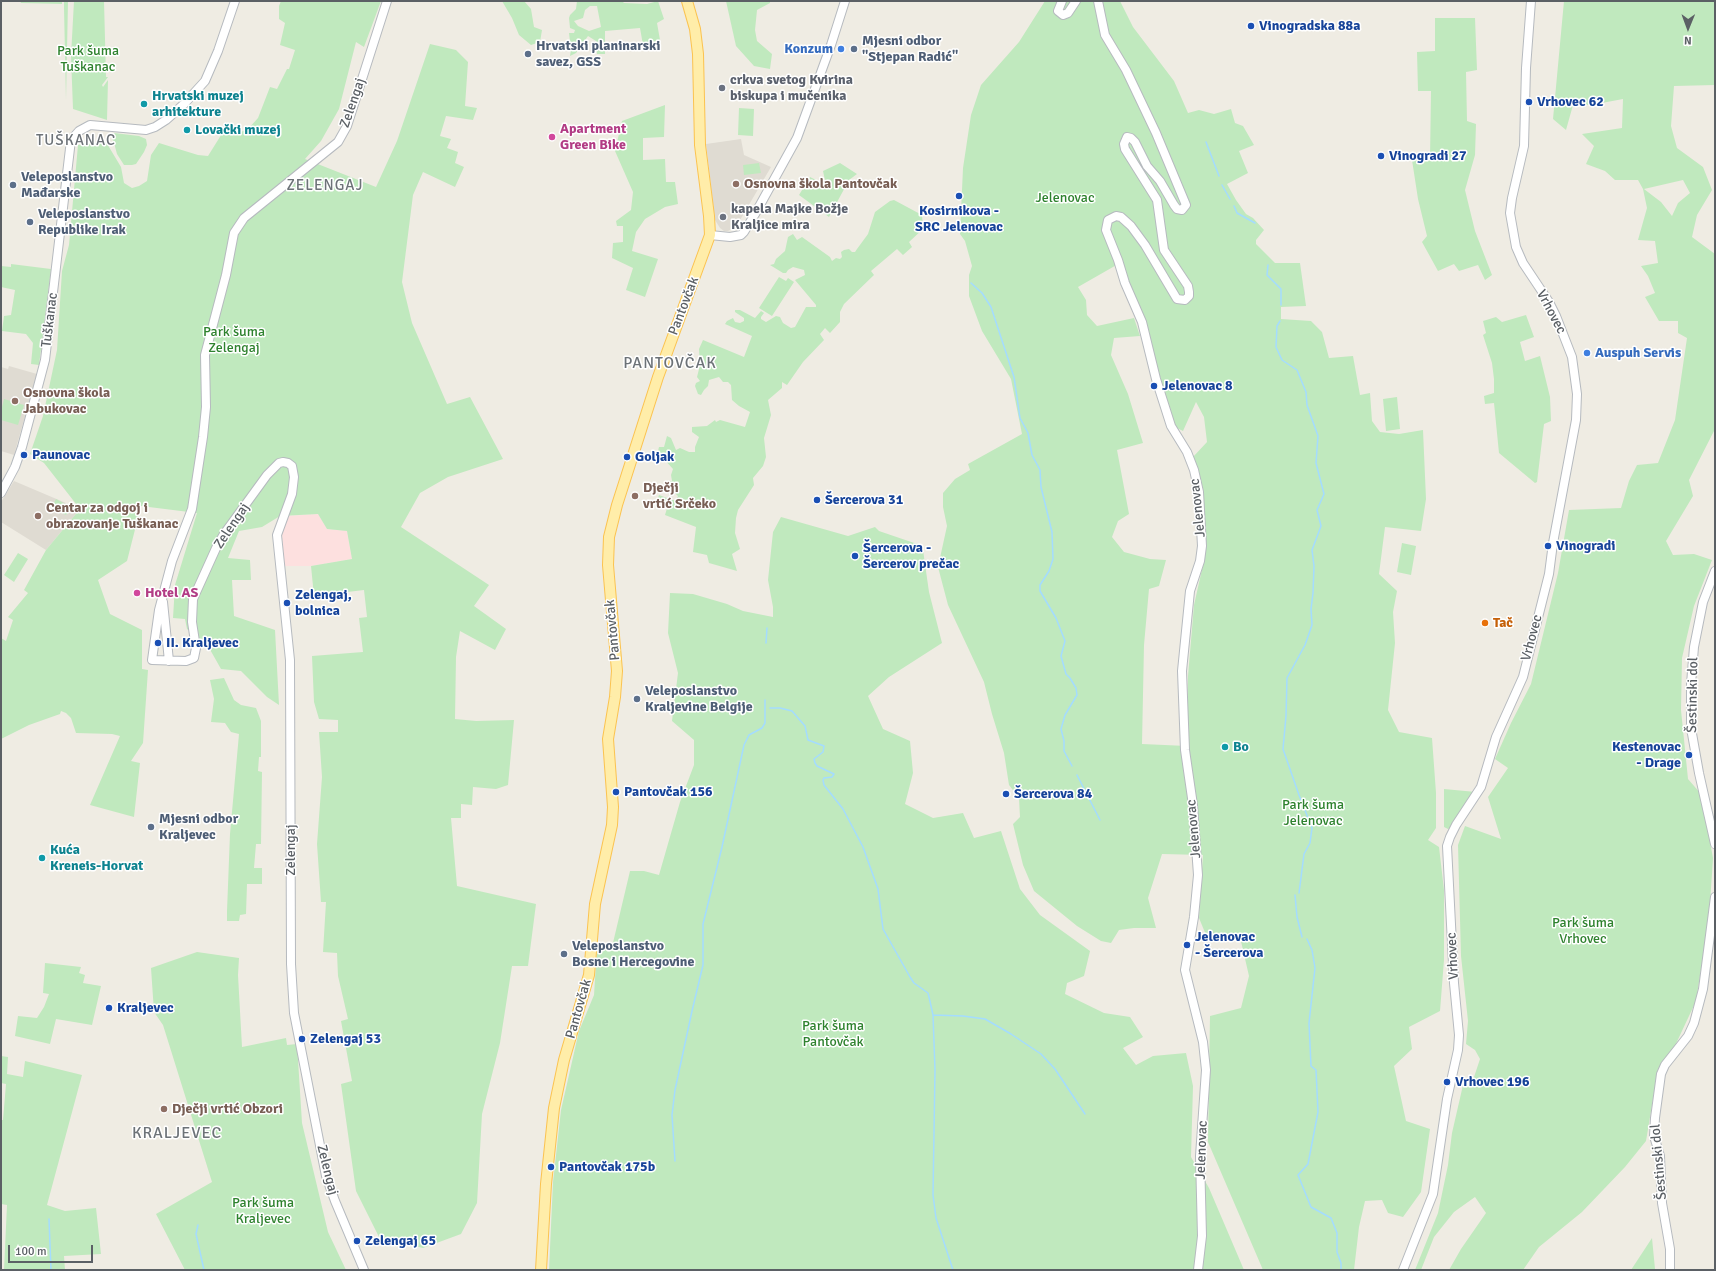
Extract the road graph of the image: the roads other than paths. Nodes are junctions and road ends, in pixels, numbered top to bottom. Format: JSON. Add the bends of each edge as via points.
{"nodes":[{"id":1,"x":235,"y":1,"type":"edge"},
{"id":2,"x":387,"y":1,"type":"edge"},
{"id":3,"x":687,"y":1,"type":"edge"},
{"id":4,"x":845,"y":1,"type":"edge"},
{"id":5,"x":1062,"y":1,"type":"edge"},
{"id":6,"x":1076,"y":1,"type":"edge"},
{"id":7,"x":1098,"y":1,"type":"edge"},
{"id":8,"x":1531,"y":1,"type":"edge"},
{"id":9,"x":710,"y":235,"type":"junction"},
{"id":10,"x":1,"y":493,"type":"edge"},
{"id":11,"x":1715,"y":571,"type":"edge"},
{"id":12,"x":162,"y":598,"type":"junction"},
{"id":13,"x":168,"y":660,"type":"junction"},
{"id":14,"x":1715,"y":844,"type":"edge"},
{"id":15,"x":1715,"y":897,"type":"edge"},
{"id":16,"x":364,"y":1270,"type":"edge"},
{"id":17,"x":541,"y":1270,"type":"edge"},
{"id":18,"x":1198,"y":1270,"type":"edge"},
{"id":19,"x":1403,"y":1270,"type":"edge"},
{"id":20,"x":1670,"y":1270,"type":"edge"}],
"edges":[{"from":1,"to":10,"type":"street","name":"Tuškanac","via":[[205,81],[169,118],[146,130],[90,125],[79,131],[71,140],[45,360],[22,447]]},
{"from":2,"to":12,"type":"street","name":"Zelengaj","via":[[347,126],[338,142],[244,218],[234,233],[205,355],[206,407],[192,509],[172,561]]},
{"from":3,"to":9,"type":"main road","name":"Pantovčak","via":[[695,29],[698,54],[700,145]]},
{"from":4,"to":9,"type":"street","via":[[796,138],[755,214],[741,235]]},
{"from":5,"to":6,"type":"street","via":[[1058,11],[1063,15],[1068,13]]},
{"from":7,"to":18,"type":"street","name":"Jelenovac","via":[[1105,35],[1156,133],[1186,206],[1182,210],[1177,209],[1160,181],[1147,166],[1135,142],[1127,137],[1125,149],[1157,200],[1164,250],[1188,286],[1189,296],[1186,300],[1177,299],[1131,226],[1121,217],[1116,216],[1108,220],[1106,230],[1142,322],[1171,426],[1187,452],[1199,492],[1202,546],[1190,591],[1182,671],[1184,750],[1193,805],[1198,875],[1185,970],[1203,1042],[1206,1070],[1200,1156],[1202,1236]]},
{"from":8,"to":19,"type":"street","name":"Vrhovec","via":[[1524,146],[1510,213],[1518,253],[1562,328],[1572,357],[1577,394],[1576,420],[1549,574],[1523,677],[1496,737],[1481,787],[1456,825],[1447,846],[1454,983],[1460,1035],[1447,1099],[1433,1194]]},
{"from":9,"to":17,"type":"main road","name":"Pantovčak","via":[[660,370],[609,537],[608,565],[617,665],[608,739],[612,825],[595,904],[589,975],[564,1060],[554,1108]]},
{"from":11,"to":14,"type":"street","name":"Šestinski dol","via":[[1703,602],[1691,678],[1691,736]]},
{"from":12,"to":13,"type":"street"},
{"from":12,"to":13,"type":"street","name":"Zelengaj","via":[[152,660]]},
{"from":13,"to":16,"type":"street","name":"Zelengaj","via":[[186,661],[195,655],[193,599],[217,546],[267,475],[279,463],[288,463],[292,466],[294,477],[292,494],[278,535],[290,660],[290,964],[294,1013],[326,1176]]},
{"from":15,"to":20,"type":"street","name":"Šestinski dol","via":[[1704,984],[1694,1023],[1685,1042],[1664,1068],[1659,1090],[1654,1136],[1660,1156],[1662,1203],[1670,1249]]}]}
